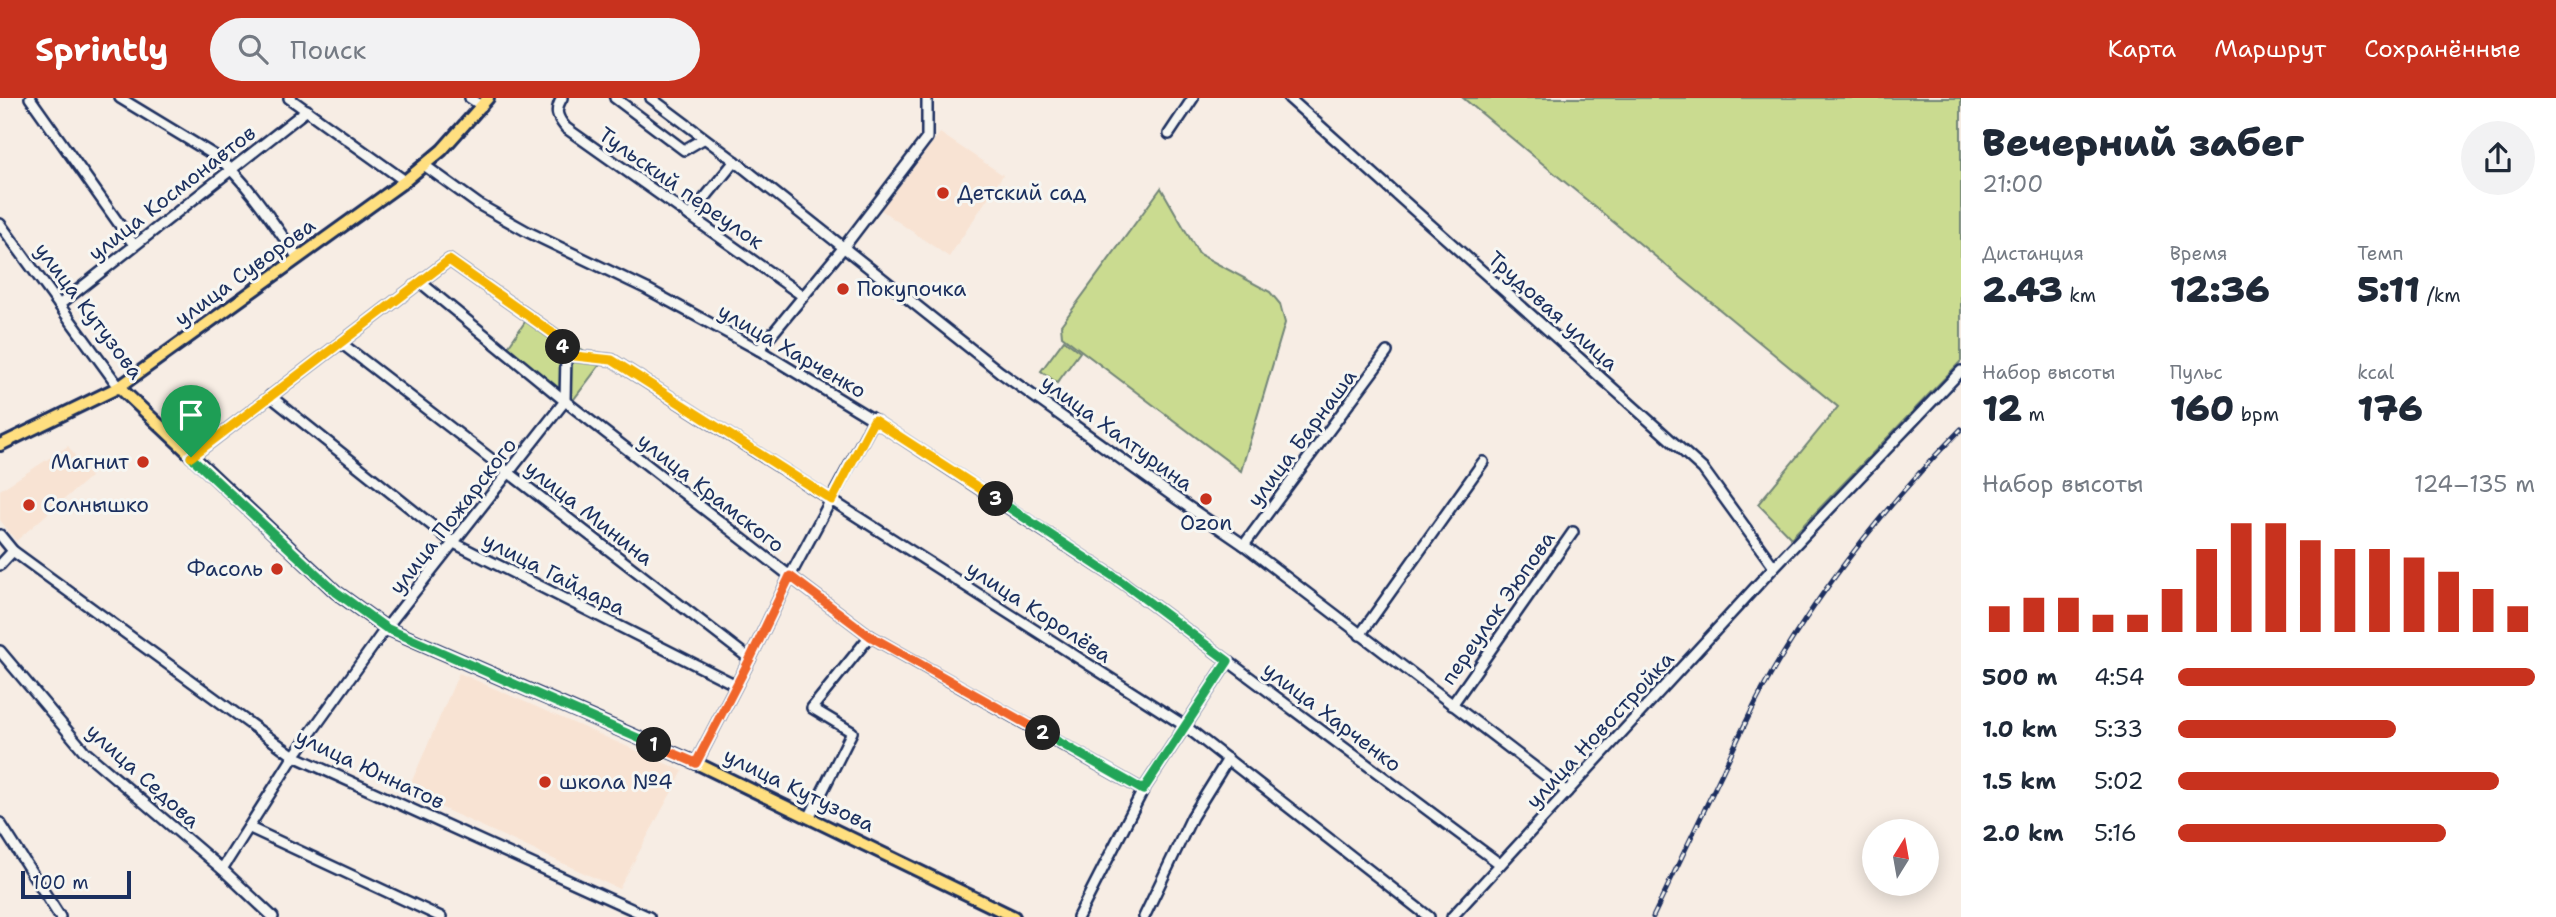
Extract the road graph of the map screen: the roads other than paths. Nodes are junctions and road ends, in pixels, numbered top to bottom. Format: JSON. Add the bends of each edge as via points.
{"nodes":[{"id":1,"x":30,"y":98,"type":"edge"},
{"id":2,"x":120,"y":98,"type":"edge"},
{"id":3,"x":289,"y":98,"type":"edge"},
{"id":4,"x":470,"y":98,"type":"edge"},
{"id":5,"x":562,"y":98,"type":"edge"},
{"id":6,"x":615,"y":98,"type":"edge"},
{"id":7,"x":651,"y":98,"type":"edge"},
{"id":8,"x":927,"y":98,"type":"edge"},
{"id":9,"x":1193,"y":98,"type":"edge"},
{"id":10,"x":1290,"y":98,"type":"edge"},
{"id":11,"x":662,"y":101,"type":"edge"},
{"id":12,"x":485,"y":102,"type":"edge"},
{"id":13,"x":307,"y":110,"type":"junction"},
{"id":14,"x":1169,"y":134,"type":"dead end"},
{"id":15,"x":703,"y":139,"type":"junction"},
{"id":16,"x":735,"y":161,"type":"junction"},
{"id":17,"x":424,"y":166,"type":"junction"},
{"id":18,"x":231,"y":169,"type":"junction"},
{"id":19,"x":405,"y":181,"type":"junction"},
{"id":20,"x":690,"y":216,"type":"junction"},
{"id":21,"x":0,"y":224,"type":"edge"},
{"id":22,"x":134,"y":245,"type":"junction"},
{"id":23,"x":844,"y":247,"type":"junction"},
{"id":24,"x":298,"y":258,"type":"junction"},
{"id":25,"x":420,"y":282,"type":"junction"},
{"id":26,"x":803,"y":296,"type":"junction"},
{"id":27,"x":59,"y":305,"type":"junction"},
{"id":28,"x":341,"y":343,"type":"junction"},
{"id":29,"x":759,"y":350,"type":"junction"},
{"id":30,"x":1387,"y":352,"type":"dead end"},
{"id":31,"x":566,"y":355,"type":"junction"},
{"id":32,"x":1961,"y":371,"type":"edge"},
{"id":33,"x":118,"y":387,"type":"junction"},
{"id":34,"x":270,"y":397,"type":"junction"},
{"id":35,"x":565,"y":401,"type":"junction"},
{"id":36,"x":874,"y":420,"type":"junction"},
{"id":37,"x":0,"y":445,"type":"edge"},
{"id":38,"x":191,"y":457,"type":"junction"},
{"id":39,"x":1483,"y":462,"type":"dead end"},
{"id":40,"x":510,"y":473,"type":"junction"},
{"id":41,"x":832,"y":500,"type":"junction"},
{"id":42,"x":1573,"y":531,"type":"dead end"},
{"id":43,"x":0,"y":535,"type":"edge"},
{"id":44,"x":454,"y":543,"type":"junction"},
{"id":45,"x":1244,"y":545,"type":"junction"},
{"id":46,"x":13,"y":551,"type":"junction"},
{"id":47,"x":0,"y":565,"type":"edge"},
{"id":48,"x":1774,"y":567,"type":"junction"},
{"id":49,"x":790,"y":576,"type":"junction"},
{"id":50,"x":386,"y":628,"type":"junction"},
{"id":51,"x":1360,"y":635,"type":"junction"},
{"id":52,"x":870,"y":636,"type":"junction"},
{"id":53,"x":0,"y":651,"type":"edge"},
{"id":54,"x":750,"y":659,"type":"junction"},
{"id":55,"x":1228,"y":661,"type":"junction"},
{"id":56,"x":736,"y":685,"type":"junction"},
{"id":57,"x":1452,"y":705,"type":"junction"},
{"id":58,"x":1185,"y":726,"type":"junction"},
{"id":59,"x":294,"y":756,"type":"junction"},
{"id":60,"x":1228,"y":759,"type":"junction"},
{"id":61,"x":696,"y":763,"type":"junction"},
{"id":62,"x":1143,"y":790,"type":"junction"},
{"id":63,"x":1567,"y":792,"type":"junction"},
{"id":64,"x":810,"y":816,"type":"junction"},
{"id":65,"x":0,"y":823,"type":"edge"},
{"id":66,"x":250,"y":828,"type":"junction"},
{"id":67,"x":1500,"y":864,"type":"junction"},
{"id":68,"x":222,"y":869,"type":"junction"},
{"id":69,"x":60,"y":917,"type":"edge"},
{"id":70,"x":273,"y":917,"type":"edge"},
{"id":71,"x":441,"y":917,"type":"edge"},
{"id":72,"x":647,"y":917,"type":"edge"},
{"id":73,"x":1014,"y":917,"type":"edge"},
{"id":74,"x":1078,"y":917,"type":"edge"},
{"id":75,"x":1144,"y":917,"type":"edge"},
{"id":76,"x":1429,"y":917,"type":"edge"},
{"id":77,"x":1452,"y":917,"type":"edge"}],
"edges":[{"from":1,"to":22,"type":"street"},
{"from":2,"to":18,"type":"street"},
{"from":3,"to":13,"type":"street"},
{"from":4,"to":12,"type":"street"},
{"from":5,"to":20,"type":"street","name":"Тульский переулок","via":[[556,107],[566,128]]},
{"from":6,"to":15,"type":"street","via":[[684,150]]},
{"from":7,"to":11,"type":"street","name":"улица Халтурина"},
{"from":8,"to":23,"type":"street","via":[[927,138]]},
{"from":9,"to":14,"type":"street"},
{"from":10,"to":48,"type":"street","name":"Трудовая улица","via":[[1703,469]]},
{"from":11,"to":15,"type":"street","name":"улица Халтурина"},
{"from":12,"to":17,"type":"main road","name":"улица Суворова"},
{"from":13,"to":18,"type":"street","name":"улица Космонавтов"},
{"from":13,"to":19,"type":"street"},
{"from":15,"to":16,"type":"street","name":"улица Халтурина"},
{"from":16,"to":20,"type":"street"},
{"from":16,"to":23,"type":"street","name":"улица Халтурина"},
{"from":17,"to":19,"type":"main road","name":"улица Суворова"},
{"from":17,"to":29,"type":"street","name":"улица Харченко","via":[[528,232]]},
{"from":18,"to":22,"type":"street","name":"улица Космонавтов"},
{"from":18,"to":24,"type":"street"},
{"from":19,"to":24,"type":"main road","name":"улица Суворова"},
{"from":20,"to":26,"type":"street","name":"Тульский переулок"},
{"from":21,"to":27,"type":"street","name":"улица Кутузова"},
{"from":22,"to":27,"type":"street","name":"улица Космонавтов"},
{"from":23,"to":26,"type":"street"},
{"from":23,"to":45,"type":"street","name":"улица Халтурина","via":[[1000,372]]},
{"from":24,"to":33,"type":"main road","name":"улица Суворова"},
{"from":25,"to":28,"type":"street"},
{"from":25,"to":31,"type":"street","via":[[449,260],[561,339]]},
{"from":25,"to":35,"type":"street","name":"улица Крамского"},
{"from":26,"to":29,"type":"street"},
{"from":27,"to":33,"type":"street","name":"улица Кутузова"},
{"from":28,"to":34,"type":"street"},
{"from":28,"to":40,"type":"street","name":"улица Минина"},
{"from":29,"to":36,"type":"street","name":"улица Харченко"},
{"from":30,"to":45,"type":"street","name":"улица Барнаша"},
{"from":31,"to":35,"type":"street"},
{"from":31,"to":41,"type":"street","name":"улица Королёва","via":[[612,360]]},
{"from":32,"to":48,"type":"street","name":"улица Новостройка"},
{"from":33,"to":37,"type":"main road","name":"улица Суворова"},
{"from":33,"to":38,"type":"main road","name":"улица Кутузова"},
{"from":34,"to":38,"type":"street"},
{"from":34,"to":44,"type":"street","name":"улица Гайдара"},
{"from":35,"to":40,"type":"street","name":"улица Пожарского"},
{"from":35,"to":49,"type":"street","name":"улица Крамского"},
{"from":36,"to":41,"type":"street"},
{"from":36,"to":55,"type":"street","name":"улица Харченко","via":[[1122,582]]},
{"from":38,"to":50,"type":"main road","name":"улица Кутузова","via":[[336,592]]},
{"from":39,"to":51,"type":"street"},
{"from":40,"to":44,"type":"street","name":"улица Пожарского"},
{"from":40,"to":54,"type":"street","name":"улица Минина"},
{"from":41,"to":49,"type":"street"},
{"from":41,"to":58,"type":"street","name":"улица Королёва"},
{"from":42,"to":57,"type":"street","name":"переулок Эюпова"},
{"from":43,"to":46,"type":"street","name":"улица Юннатов"},
{"from":44,"to":50,"type":"street","name":"улица Пожарского"},
{"from":44,"to":56,"type":"street","name":"улица Гайдара"},
{"from":45,"to":51,"type":"street","name":"улица Халтурина"},
{"from":46,"to":47,"type":"street"},
{"from":46,"to":59,"type":"street","name":"улица Юннатов"},
{"from":48,"to":63,"type":"street","name":"улица Новостройка"},
{"from":49,"to":52,"type":"street","name":"улица Крамского"},
{"from":49,"to":54,"type":"street"},
{"from":50,"to":59,"type":"street","name":"улица Пожарского"},
{"from":50,"to":61,"type":"main road","name":"улица Кутузова"},
{"from":51,"to":57,"type":"street","name":"улица Халтурина"},
{"from":52,"to":62,"type":"street","name":"улица Крамского"},
{"from":52,"to":64,"type":"street","via":[[812,708],[852,732]]},
{"from":53,"to":68,"type":"street","name":"улица Седова","via":[[85,752]]},
{"from":54,"to":56,"type":"street"},
{"from":55,"to":58,"type":"street"},
{"from":55,"to":67,"type":"street","name":"улица Харченко"},
{"from":56,"to":61,"type":"street"},
{"from":57,"to":63,"type":"street","name":"улица Халтурина"},
{"from":58,"to":60,"type":"street","name":"улица Королёва"},
{"from":58,"to":62,"type":"street"},
{"from":59,"to":66,"type":"street","name":"улица Пожарского"},
{"from":59,"to":72,"type":"street","name":"улица Юннатов"},
{"from":60,"to":75,"type":"street","via":[[1192,817]]},
{"from":60,"to":76,"type":"street","name":"улица Королёва"},
{"from":61,"to":64,"type":"main road","name":"улица Кутузова"},
{"from":62,"to":74,"type":"street"},
{"from":63,"to":67,"type":"street","name":"улица Новостройка"},
{"from":64,"to":73,"type":"main road","name":"улица Кутузова"},
{"from":65,"to":69,"type":"street"},
{"from":66,"to":68,"type":"street","name":"улица Пожарского"},
{"from":66,"to":71,"type":"street"},
{"from":67,"to":77,"type":"street","name":"улица Новостройка"},
{"from":68,"to":70,"type":"street","name":"улица Седова"}]}
